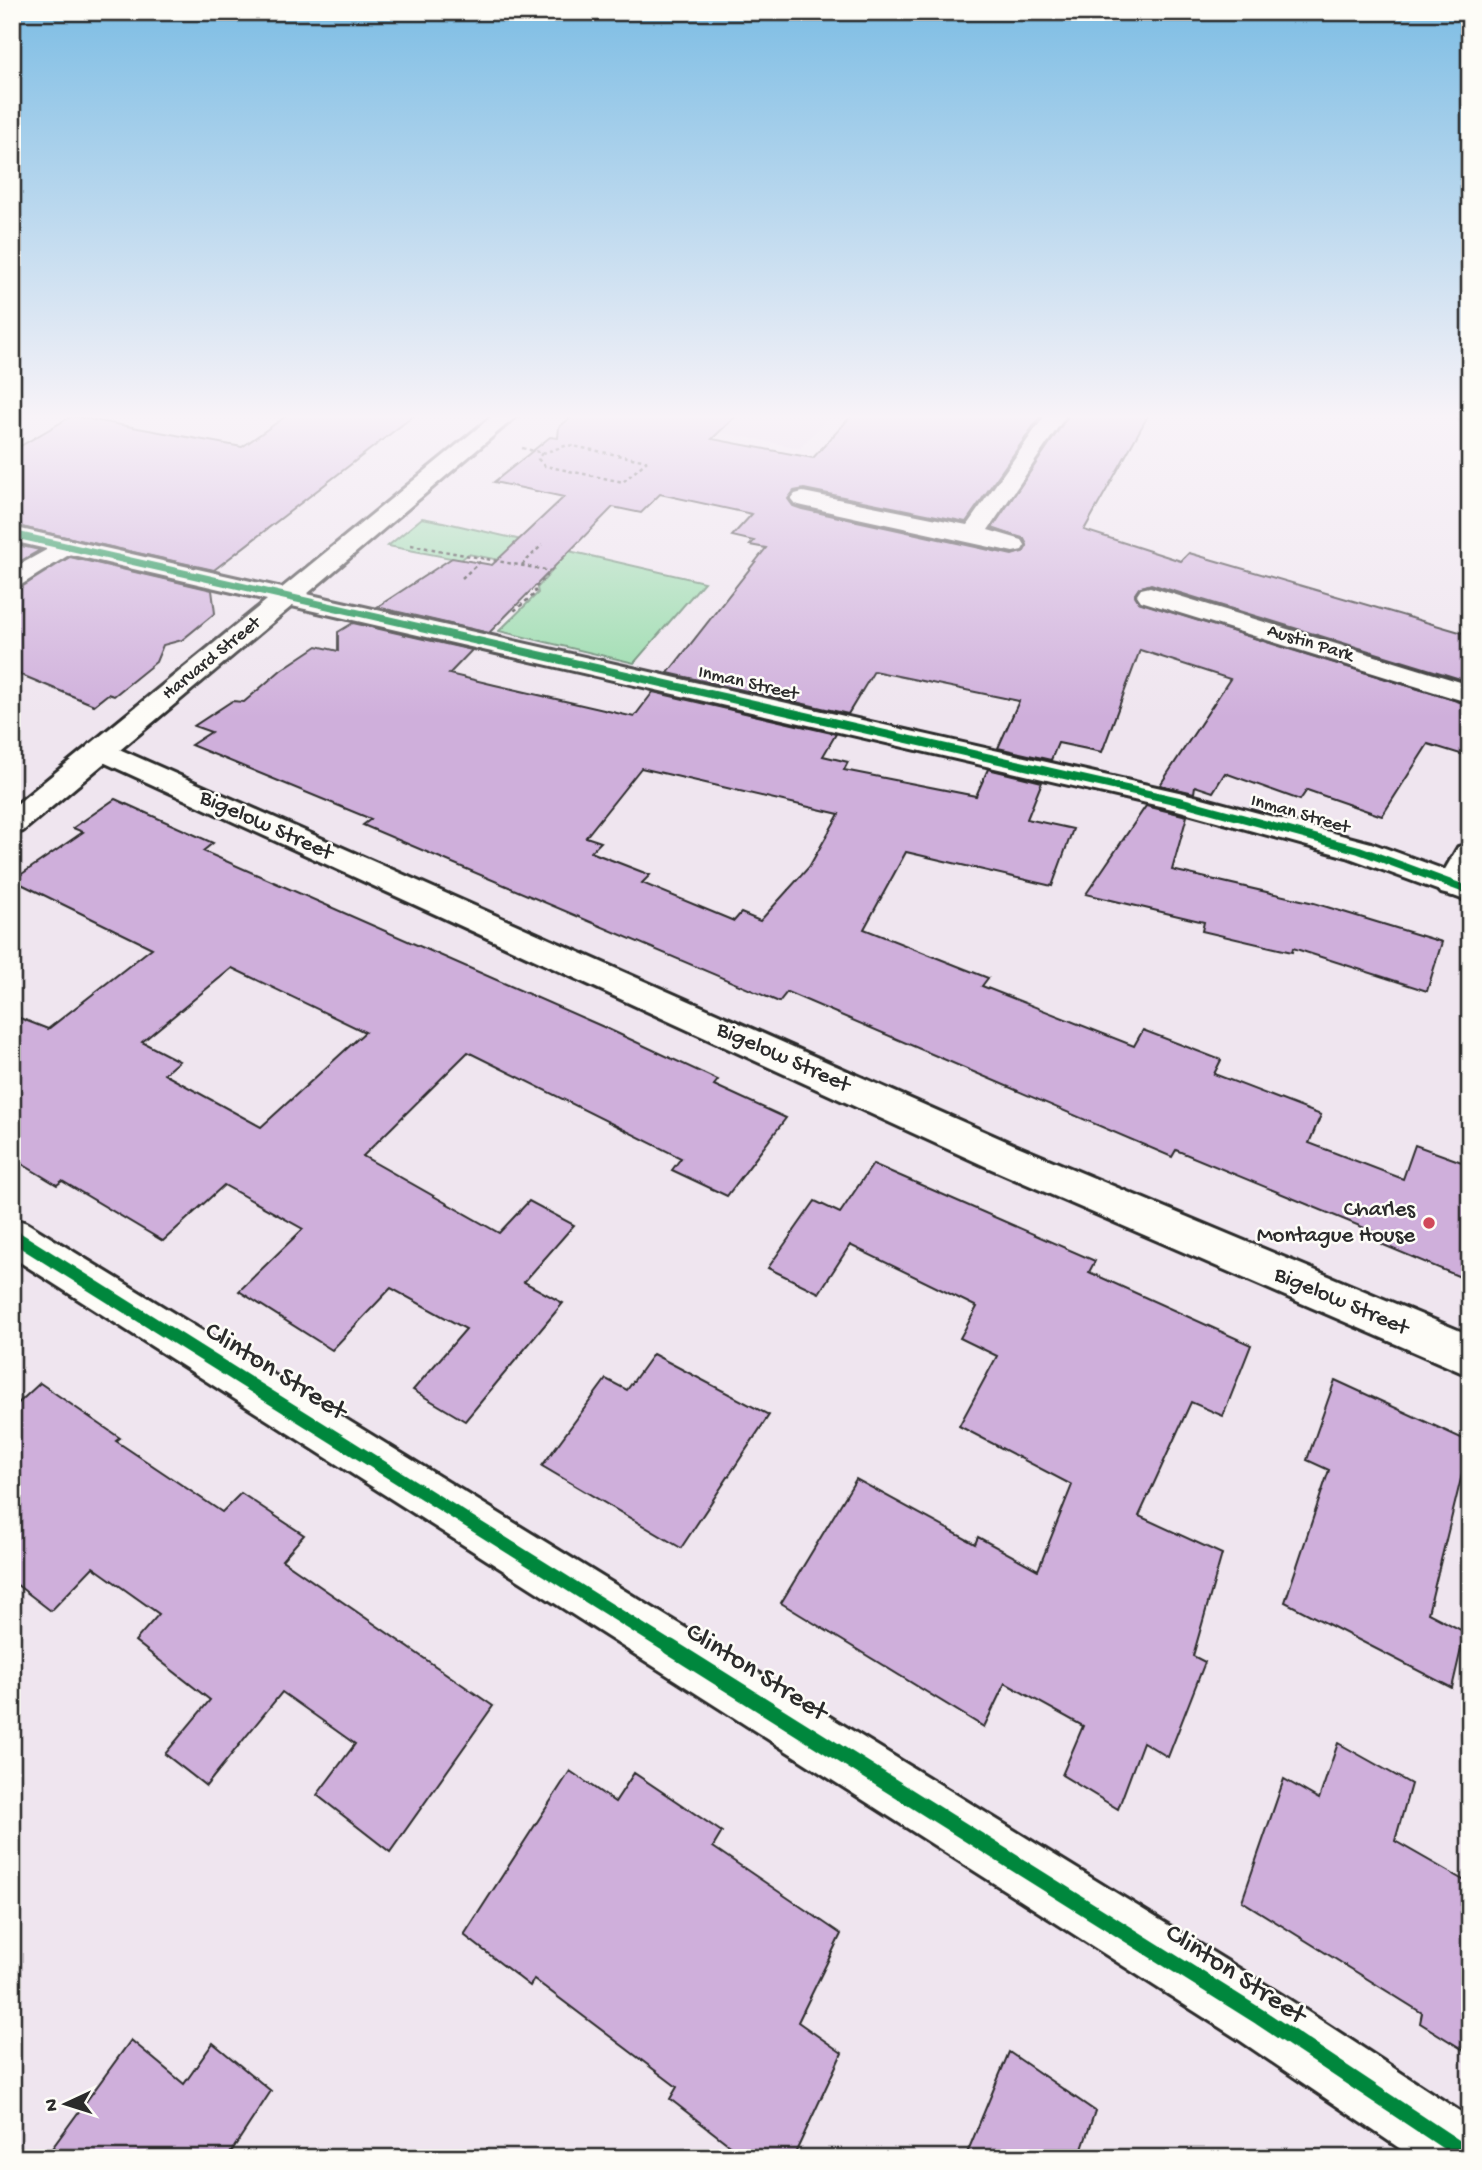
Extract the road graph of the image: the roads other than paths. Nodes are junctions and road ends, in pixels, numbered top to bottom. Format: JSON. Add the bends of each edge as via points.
{"nodes":[{"id":1,"x":387,"y":515,"type":"edge"},
{"id":2,"x":882,"y":515,"type":"edge"},
{"id":3,"x":986,"y":515,"type":"edge"},
{"id":4,"x":12,"y":534,"type":"edge"},
{"id":5,"x":973,"y":534,"type":"junction"},
{"id":6,"x":1013,"y":545,"type":"dead end"},
{"id":7,"x":66,"y":546,"type":"junction"},
{"id":8,"x":12,"y":580,"type":"edge"},
{"id":9,"x":1150,"y":594,"type":"dead end"},
{"id":10,"x":288,"y":597,"type":"junction"},
{"id":11,"x":1470,"y":694,"type":"edge"},
{"id":12,"x":101,"y":750,"type":"junction"},
{"id":13,"x":12,"y":824,"type":"edge"},
{"id":14,"x":1470,"y":854,"type":"edge"},
{"id":15,"x":1462,"y":888,"type":"edge"},
{"id":16,"x":12,"y":1236,"type":"edge"},
{"id":17,"x":1470,"y":1356,"type":"edge"},
{"id":18,"x":1470,"y":2157,"type":"edge"}],
"edges":[{"from":1,"to":10,"type":"street","name":"Harvard Street"},
{"from":2,"to":5,"type":"street"},
{"from":3,"to":5,"type":"street"},
{"from":4,"to":7,"type":"street","name":"Inman Street"},
{"from":5,"to":6,"type":"street"},
{"from":7,"to":8,"type":"street"},
{"from":7,"to":10,"type":"street","name":"Inman Street"},
{"from":9,"to":11,"type":"street","name":"Austin Park"},
{"from":10,"to":12,"type":"street","name":"Harvard Street"},
{"from":10,"to":15,"type":"street","name":"Inman Street","via":[[1183,802],[1339,844]]},
{"from":12,"to":13,"type":"street","name":"Harvard Street"},
{"from":12,"to":17,"type":"street","name":"Bigelow Street","via":[[1001,1156]]},
{"from":14,"to":15,"type":"street"},
{"from":16,"to":18,"type":"street","name":"Clinton Street","via":[[1248,2010]]}]}
